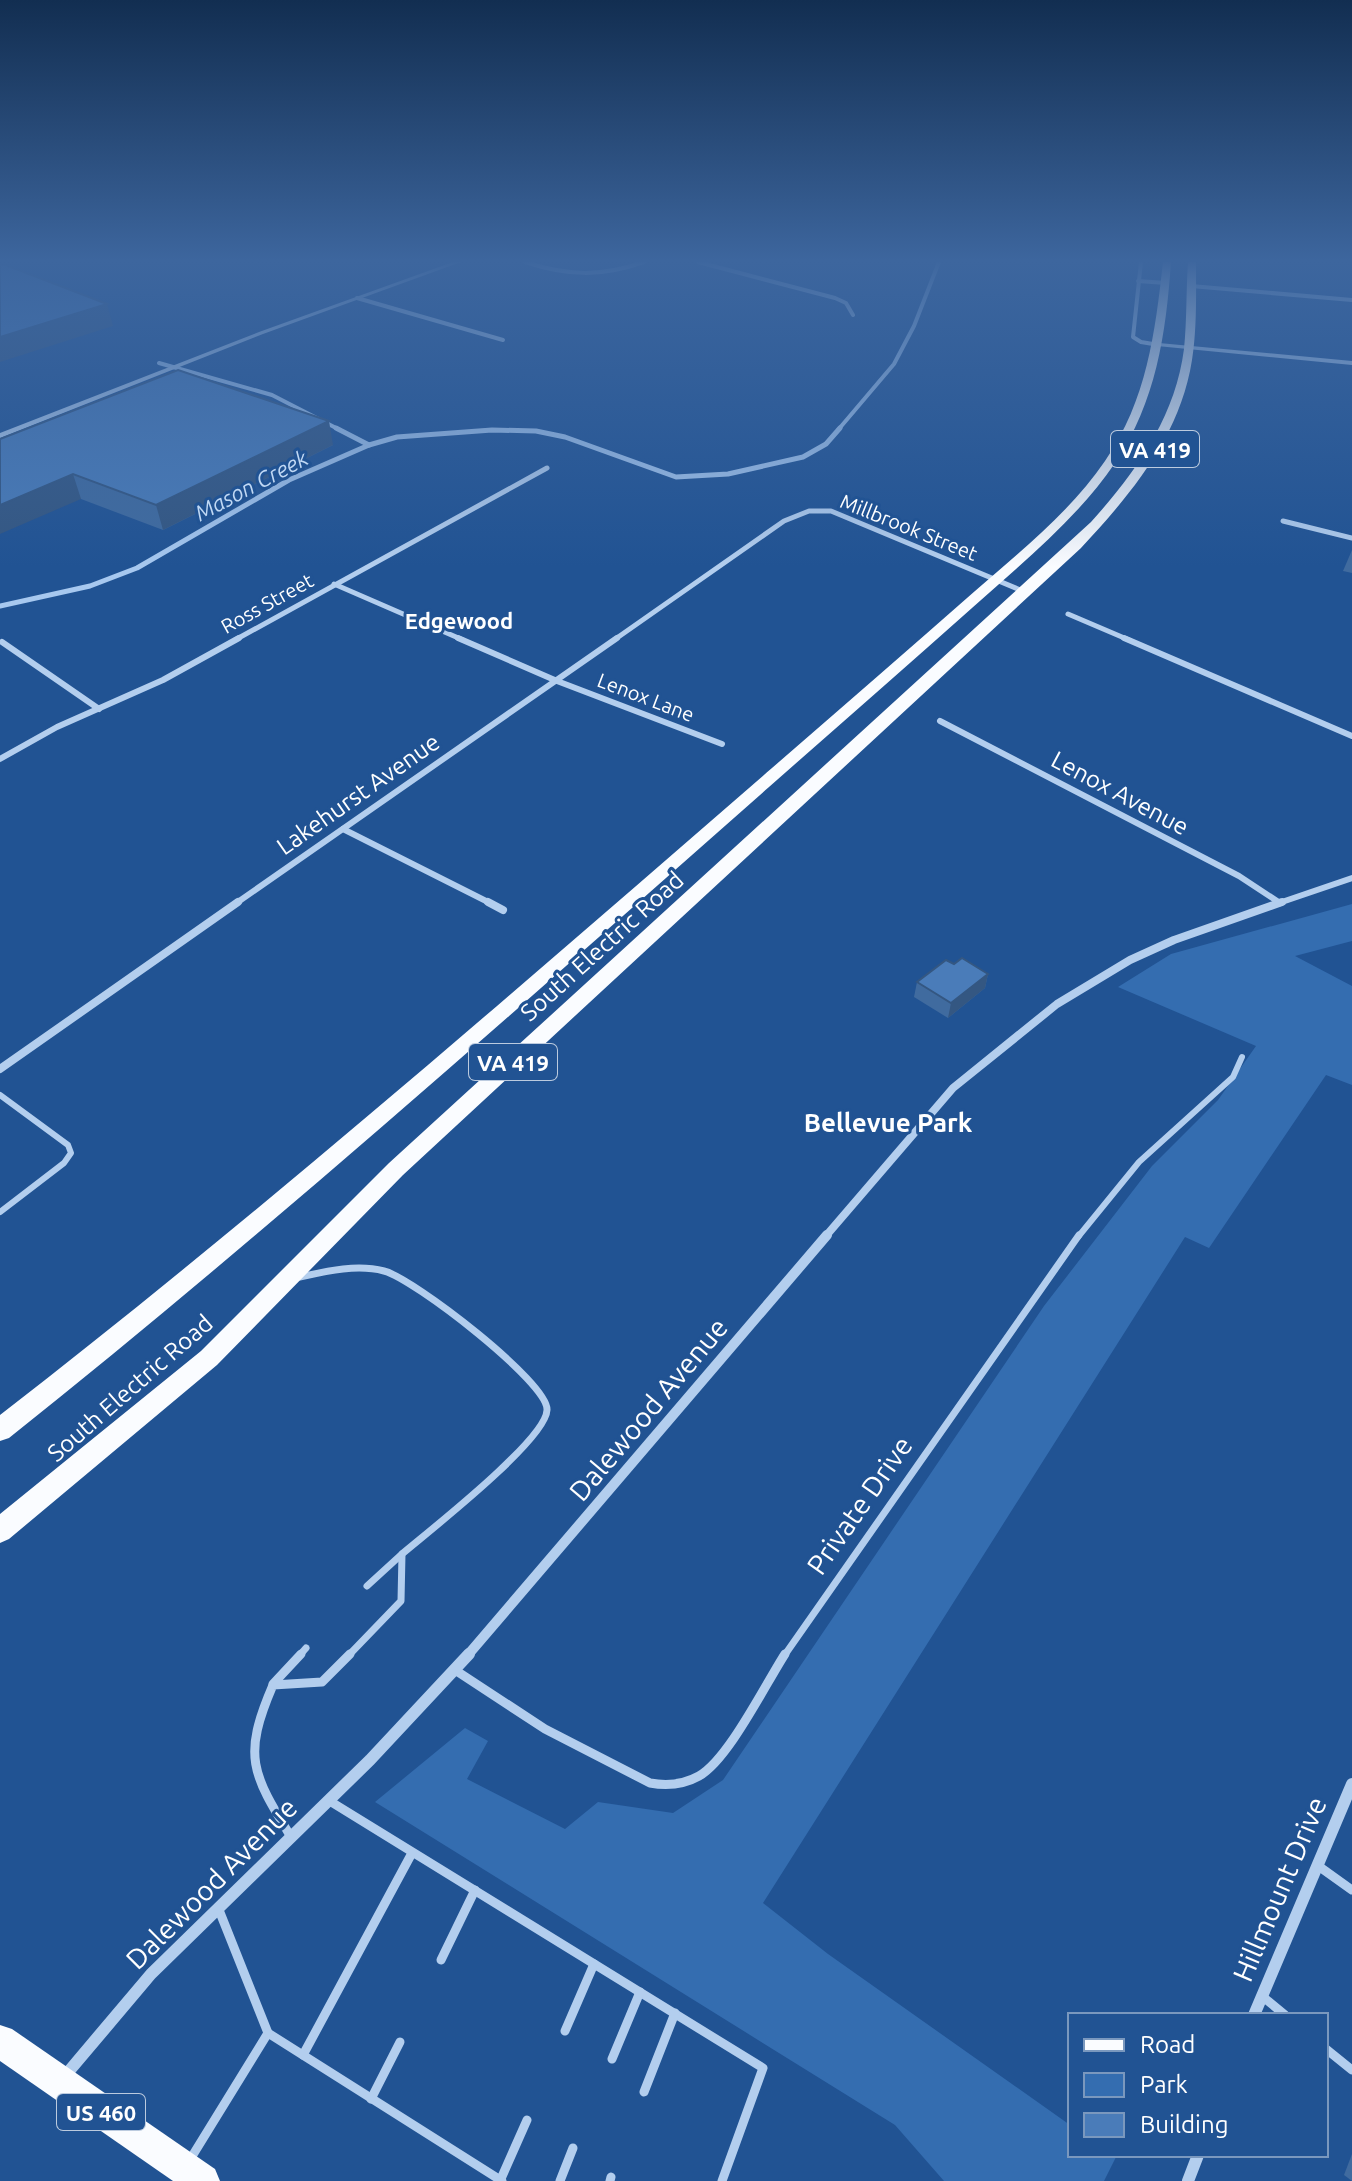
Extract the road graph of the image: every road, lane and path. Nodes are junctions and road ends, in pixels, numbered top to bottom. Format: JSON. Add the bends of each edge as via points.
{"nodes":[{"id":1,"x":183,"y":364,"type":"edge"},
{"id":2,"x":1154,"y":364,"type":"edge"},
{"id":3,"x":1185,"y":364,"type":"edge"},
{"id":4,"x":0,"y":436,"type":"edge"},
{"id":5,"x":547,"y":468,"type":"dead end"},
{"id":6,"x":1283,"y":521,"type":"dead end"},
{"id":7,"x":1352,"y":538,"type":"edge"},
{"id":8,"x":739,"y":552,"type":"joint"},
{"id":9,"x":997,"y":578,"type":"junction"},
{"id":10,"x":334,"y":584,"type":"junction"},
{"id":11,"x":1026,"y":593,"type":"junction"},
{"id":12,"x":1068,"y":614,"type":"dead end"},
{"id":13,"x":2,"y":642,"type":"dead end"},
{"id":14,"x":557,"y":681,"type":"junction"},
{"id":15,"x":99,"y":709,"type":"junction"},
{"id":16,"x":940,"y":721,"type":"dead end"},
{"id":17,"x":1352,"y":736,"type":"edge"},
{"id":18,"x":722,"y":744,"type":"dead end"},
{"id":19,"x":0,"y":759,"type":"edge"},
{"id":20,"x":343,"y":829,"type":"junction"},
{"id":21,"x":1352,"y":878,"type":"edge"},
{"id":22,"x":1280,"y":903,"type":"junction"},
{"id":23,"x":503,"y":910,"type":"dead end"},
{"id":24,"x":1242,"y":1057,"type":"dead end"},
{"id":25,"x":0,"y":1069,"type":"edge"},
{"id":26,"x":0,"y":1095,"type":"edge"},
{"id":27,"x":0,"y":1212,"type":"edge"},
{"id":28,"x":287,"y":1279,"type":"junction"},
{"id":29,"x":0,"y":1430,"type":"edge"},
{"id":30,"x":0,"y":1530,"type":"edge"},
{"id":31,"x":402,"y":1554,"type":"junction"},
{"id":32,"x":367,"y":1586,"type":"dead end"},
{"id":33,"x":306,"y":1648,"type":"dead end"},
{"id":34,"x":455,"y":1670,"type":"junction"},
{"id":35,"x":273,"y":1685,"type":"junction"},
{"id":36,"x":1352,"y":1784,"type":"edge"},
{"id":37,"x":328,"y":1800,"type":"junction"},
{"id":38,"x":291,"y":1837,"type":"junction"},
{"id":39,"x":412,"y":1853,"type":"junction"},
{"id":40,"x":1317,"y":1865,"type":"junction"},
{"id":41,"x":475,"y":1890,"type":"junction"},
{"id":42,"x":1352,"y":1890,"type":"edge"},
{"id":43,"x":218,"y":1907,"type":"junction"},
{"id":44,"x":441,"y":1960,"type":"dead end"},
{"id":45,"x":594,"y":1964,"type":"junction"},
{"id":46,"x":640,"y":1992,"type":"junction"},
{"id":47,"x":1262,"y":1996,"type":"junction"},
{"id":48,"x":675,"y":2013,"type":"junction"},
{"id":49,"x":1255,"y":2013,"type":"edge"},
{"id":50,"x":1283,"y":2013,"type":"edge"},
{"id":51,"x":565,"y":2031,"type":"dead end"},
{"id":52,"x":268,"y":2033,"type":"junction"},
{"id":53,"x":0,"y":2041,"type":"edge"},
{"id":54,"x":400,"y":2042,"type":"dead end"},
{"id":55,"x":1328,"y":2051,"type":"edge"},
{"id":56,"x":303,"y":2055,"type":"junction"},
{"id":57,"x":612,"y":2059,"type":"dead end"},
{"id":58,"x":1352,"y":2070,"type":"edge"},
{"id":59,"x":59,"y":2084,"type":"junction"},
{"id":60,"x":644,"y":2092,"type":"dead end"},
{"id":61,"x":371,"y":2099,"type":"junction"},
{"id":62,"x":527,"y":2120,"type":"dead end"},
{"id":63,"x":573,"y":2148,"type":"dead end"},
{"id":64,"x":1197,"y":2157,"type":"edge"},
{"id":65,"x":194,"y":2175,"type":"edge"},
{"id":66,"x":501,"y":2181,"type":"edge"},
{"id":67,"x":560,"y":2181,"type":"edge"},
{"id":68,"x":722,"y":2181,"type":"edge"},
{"id":69,"x":1188,"y":2181,"type":"edge"}],
"edges":[{"from":1,"to":4,"type":"street"},
{"from":2,"to":9,"type":"main road","number":"VA 419","via":[[1145,399],[1108,464],[1057,523]]},
{"from":3,"to":11,"type":"main road","number":"VA 419","via":[[1176,406],[1148,460],[1113,507]]},
{"from":5,"to":10,"type":"street","name":"Ross Street"},
{"from":6,"to":7,"type":"street"},
{"from":8,"to":9,"type":"street","name":"Millbrook Street","via":[[800,514],[831,511]]},
{"from":8,"to":14,"type":"street","name":"Lakehurst Avenue"},
{"from":9,"to":11,"type":"street","name":"Millbrook Street"},
{"from":9,"to":29,"type":"main road","name":"South Electric Road","number":"VA 419","via":[[264,1219]]},
{"from":10,"to":14,"type":"street"},
{"from":10,"to":15,"type":"street","name":"Ross Street","via":[[163,680]]},
{"from":11,"to":28,"type":"main road","name":"South Electric Road","number":"VA 419","via":[[407,1159]]},
{"from":12,"to":17,"type":"street"},
{"from":13,"to":15,"type":"street"},
{"from":14,"to":18,"type":"street","name":"Lenox Lane"},
{"from":14,"to":20,"type":"street","name":"Lakehurst Avenue"},
{"from":15,"to":19,"type":"street","name":"Ross Street"},
{"from":16,"to":22,"type":"street","name":"Lenox Avenue","via":[[1239,876]]},
{"from":20,"to":23,"type":"street"},
{"from":20,"to":25,"type":"street","name":"Lakehurst Avenue"},
{"from":21,"to":22,"type":"street","name":"Dalewood Avenue"},
{"from":22,"to":34,"type":"street","name":"Dalewood Avenue","via":[[1130,960],[1057,1004],[953,1088]]},
{"from":24,"to":34,"type":"lane","name":"Private Drive","via":[[1233,1077],[1139,1162],[1082,1231],[802,1626],[718,1761],[698,1777],[669,1786],[650,1783],[545,1729]]},
{"from":26,"to":27,"type":"lane","via":[[68,1145],[71,1153]]},
{"from":28,"to":30,"type":"main road","name":"South Electric Road","number":"VA 419","via":[[209,1358]]},
{"from":28,"to":31,"type":"lane","via":[[346,1267],[388,1271],[430,1294],[542,1393],[548,1408],[544,1423],[511,1460]]},
{"from":31,"to":32,"type":"lane"},
{"from":31,"to":35,"type":"lane","via":[[401,1601],[332,1672],[322,1682]]},
{"from":33,"to":35,"type":"lane"},
{"from":34,"to":37,"type":"street","name":"Dalewood Avenue"},
{"from":35,"to":38,"type":"lane","via":[[256,1719],[255,1779]]},
{"from":36,"to":40,"type":"street","name":"Hillmount Drive"},
{"from":37,"to":38,"type":"street","name":"Dalewood Avenue"},
{"from":37,"to":39,"type":"lane"},
{"from":38,"to":43,"type":"street","name":"Dalewood Avenue"},
{"from":39,"to":41,"type":"lane"},
{"from":39,"to":56,"type":"lane"},
{"from":40,"to":42,"type":"lane"},
{"from":40,"to":47,"type":"street","name":"Hillmount Drive"},
{"from":41,"to":44,"type":"lane"},
{"from":41,"to":45,"type":"lane"},
{"from":43,"to":52,"type":"lane"},
{"from":43,"to":59,"type":"street","name":"Dalewood Avenue","via":[[151,1974]]},
{"from":45,"to":46,"type":"lane"},
{"from":45,"to":51,"type":"lane"},
{"from":46,"to":48,"type":"lane"},
{"from":46,"to":57,"type":"lane"},
{"from":47,"to":49,"type":"street","name":"Hillmount Drive"},
{"from":47,"to":50,"type":"lane"},
{"from":48,"to":60,"type":"lane"},
{"from":48,"to":68,"type":"lane","via":[[763,2068]]},
{"from":52,"to":56,"type":"lane"},
{"from":52,"to":65,"type":"lane"},
{"from":53,"to":59,"type":"main road","number":"US 460"},
{"from":54,"to":61,"type":"lane"},
{"from":55,"to":58,"type":"lane"},
{"from":56,"to":61,"type":"lane"},
{"from":59,"to":65,"type":"main road","number":"US 460"},
{"from":61,"to":66,"type":"lane"},
{"from":62,"to":66,"type":"lane"},
{"from":63,"to":67,"type":"lane"},
{"from":64,"to":69,"type":"street"}]}
